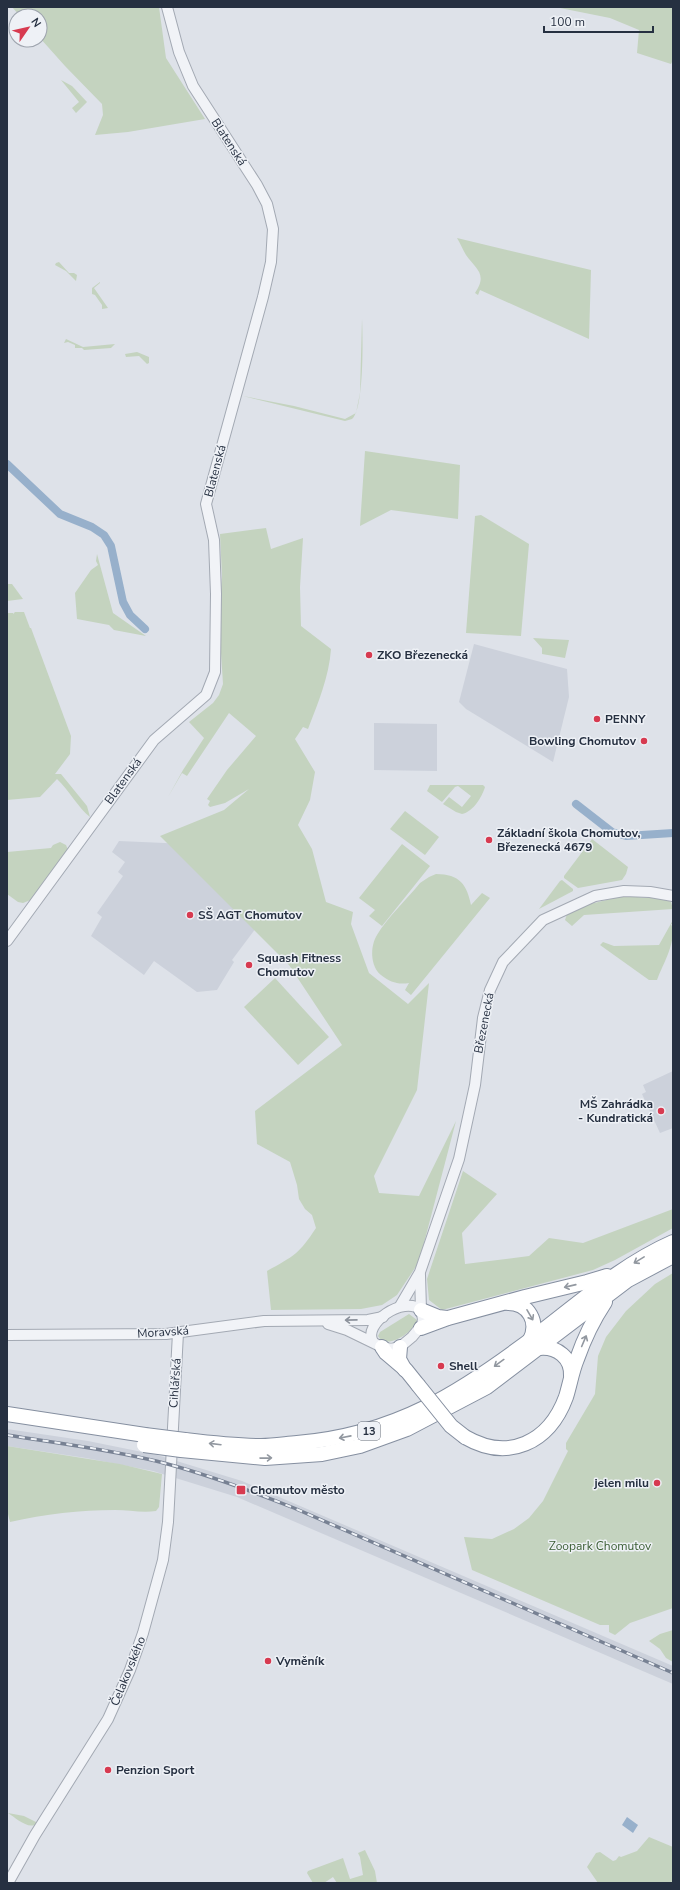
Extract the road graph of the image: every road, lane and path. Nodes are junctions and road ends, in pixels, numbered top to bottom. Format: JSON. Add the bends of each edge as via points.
{"nodes":[{"id":1,"x":167,"y":7,"type":"edge"},
{"id":2,"x":673,"y":896,"type":"edge"},
{"id":3,"x":7,"y":941,"type":"edge"},
{"id":4,"x":673,"y":1242,"type":"edge"},
{"id":5,"x":673,"y":1256,"type":"edge"},
{"id":6,"x":621,"y":1271,"type":"junction"},
{"id":7,"x":420,"y":1272,"type":"junction"},
{"id":8,"x":611,"y":1293,"type":"junction"},
{"id":9,"x":508,"y":1303,"type":"junction"},
{"id":10,"x":400,"y":1306,"type":"junction"},
{"id":11,"x":421,"y":1310,"type":"junction"},
{"id":12,"x":383,"y":1317,"type":"junction"},
{"id":13,"x":448,"y":1318,"type":"junction"},
{"id":14,"x":318,"y":1321,"type":"junction"},
{"id":15,"x":421,"y":1328,"type":"junction"},
{"id":16,"x":178,"y":1333,"type":"junction"},
{"id":17,"x":7,"y":1335,"type":"edge"},
{"id":18,"x":377,"y":1344,"type":"junction"},
{"id":19,"x":534,"y":1344,"type":"junction"},
{"id":20,"x":400,"y":1348,"type":"junction"},
{"id":21,"x":406,"y":1370,"type":"junction"},
{"id":22,"x":571,"y":1378,"type":"junction"},
{"id":23,"x":7,"y":1414,"type":"edge"},
{"id":24,"x":7,"y":1422,"type":"edge"},
{"id":25,"x":171,"y":1433,"type":"joint"},
{"id":26,"x":144,"y":1440,"type":"junction"},
{"id":27,"x":8,"y":1883,"type":"edge"}],
"edges":[{"from":1,"to":3,"type":"street","name":"Blatenská","via":[[179,52],[193,86],[257,185],[267,204],[273,229],[271,262],[263,297],[206,504],[214,540],[215,672],[206,695],[154,740]]},
{"from":2,"to":7,"type":"street","name":"Březenecká","via":[[624,891],[595,896],[544,920],[504,962],[490,990],[483,1018],[475,1085],[459,1159]]},
{"from":4,"to":6,"type":"highway","number":"13","one_way":true},
{"from":5,"to":8,"type":"highway","number":"13","via":[[628,1280]]},
{"from":6,"to":9,"type":"highway","one_way":true},
{"from":6,"to":19,"type":"highway","number":"13"},
{"from":7,"to":10,"type":"street"},
{"from":7,"to":11,"type":"street"},
{"from":8,"to":19,"type":"highway","number":"13"},
{"from":22,"to":8,"type":"highway","one_way":true,"via":[[594,1318]]},
{"from":9,"to":13,"type":"highway"},
{"from":9,"to":19,"type":"highway","one_way":true,"via":[[521,1305],[531,1316],[534,1325]]},
{"from":10,"to":11,"type":"street","via":[[410,1305]]},
{"from":10,"to":12,"type":"street"},
{"from":11,"to":13,"type":"highway"},
{"from":11,"to":15,"type":"street"},
{"from":12,"to":14,"type":"street","name":"Moravská","one_way":true,"via":[[368,1320]]},
{"from":12,"to":18,"type":"street","via":[[371,1328],[370,1334]]},
{"from":13,"to":15,"type":"highway"},
{"from":14,"to":16,"type":"street","name":"Moravská","via":[[264,1321]]},
{"from":14,"to":18,"type":"street","via":[[347,1330]]},
{"from":15,"to":20,"type":"street"},
{"from":16,"to":17,"type":"street","name":"Moravská"},
{"from":16,"to":25,"type":"street","name":"Cihlářská"},
{"from":18,"to":20,"type":"street","via":[[391,1349]]},
{"from":18,"to":21,"type":"highway"},
{"from":19,"to":22,"type":"highway","via":[[562,1354],[570,1367]]},
{"from":19,"to":26,"type":"highway","number":"13","bridge":true,"via":[[453,1394],[402,1419],[356,1435],[262,1446],[183,1445]]},
{"from":20,"to":21,"type":"highway","via":[[399,1358]]},
{"from":21,"to":22,"type":"highway","bridge":true,"via":[[451,1426],[465,1438],[491,1448],[510,1449],[535,1440],[552,1423],[565,1398]]},
{"from":23,"to":26,"type":"highway","number":"13"},
{"from":24,"to":26,"type":"highway","number":"13"},
{"from":25,"to":27,"type":"street","name":"Čelakovského","via":[[168,1522],[163,1560],[130,1670],[108,1719]]}]}
